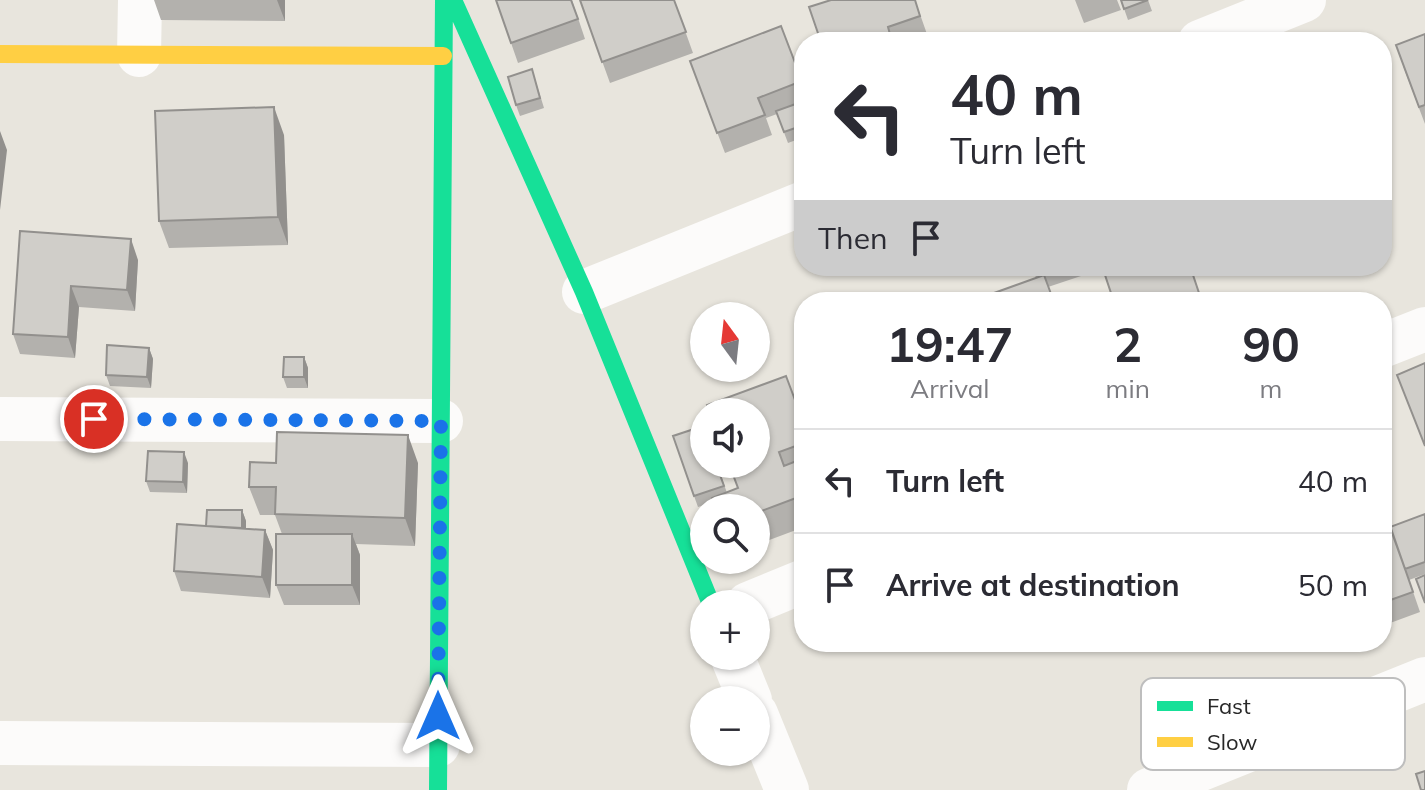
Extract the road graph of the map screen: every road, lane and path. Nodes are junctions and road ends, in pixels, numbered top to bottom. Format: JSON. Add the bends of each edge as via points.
{"nodes":[{"id":1,"x":140,"y":0,"type":"edge"},
{"id":2,"x":444,"y":0,"type":"edge"},
{"id":3,"x":453,"y":0,"type":"edge"},
{"id":4,"x":1304,"y":0,"type":"edge"},
{"id":5,"x":1225,"y":32,"type":"edge"},
{"id":6,"x":0,"y":54,"type":"edge"},
{"id":7,"x":139,"y":55,"type":"junction"},
{"id":8,"x":443,"y":56,"type":"junction"},
{"id":9,"x":794,"y":207,"type":"edge"},
{"id":10,"x":584,"y":292,"type":"junction"},
{"id":11,"x":1425,"y":329,"type":"edge"},
{"id":12,"x":1392,"y":342,"type":"edge"},
{"id":13,"x":0,"y":419,"type":"edge"},
{"id":14,"x":441,"y":421,"type":"junction"},
{"id":15,"x":794,"y":585,"type":"edge"},
{"id":16,"x":705,"y":590,"type":"edge"},
{"id":17,"x":770,"y":595,"type":"edge"},
{"id":18,"x":1425,"y":679,"type":"edge"},
{"id":19,"x":1405,"y":687,"type":"edge"},
{"id":20,"x":0,"y":743,"type":"edge"},
{"id":21,"x":438,"y":745,"type":"junction"},
{"id":22,"x":770,"y":748,"type":"edge"},
{"id":23,"x":1199,"y":770,"type":"edge"},
{"id":24,"x":438,"y":790,"type":"edge"},
{"id":25,"x":787,"y":790,"type":"edge"},
{"id":26,"x":1149,"y":790,"type":"edge"}],
"edges":[{"from":1,"to":7,"type":"street"},
{"from":2,"to":8,"type":"street"},
{"from":3,"to":10,"type":"street"},
{"from":4,"to":5,"type":"street"},
{"from":6,"to":7,"type":"street"},
{"from":7,"to":8,"type":"street"},
{"from":8,"to":14,"type":"street"},
{"from":9,"to":10,"type":"street"},
{"from":10,"to":16,"type":"street"},
{"from":11,"to":12,"type":"street"},
{"from":13,"to":14,"type":"street"},
{"from":14,"to":21,"type":"street"},
{"from":15,"to":17,"type":"street"},
{"from":18,"to":19,"type":"street"},
{"from":20,"to":21,"type":"street"},
{"from":21,"to":24,"type":"street"},
{"from":22,"to":25,"type":"street"},
{"from":23,"to":26,"type":"street"}]}
